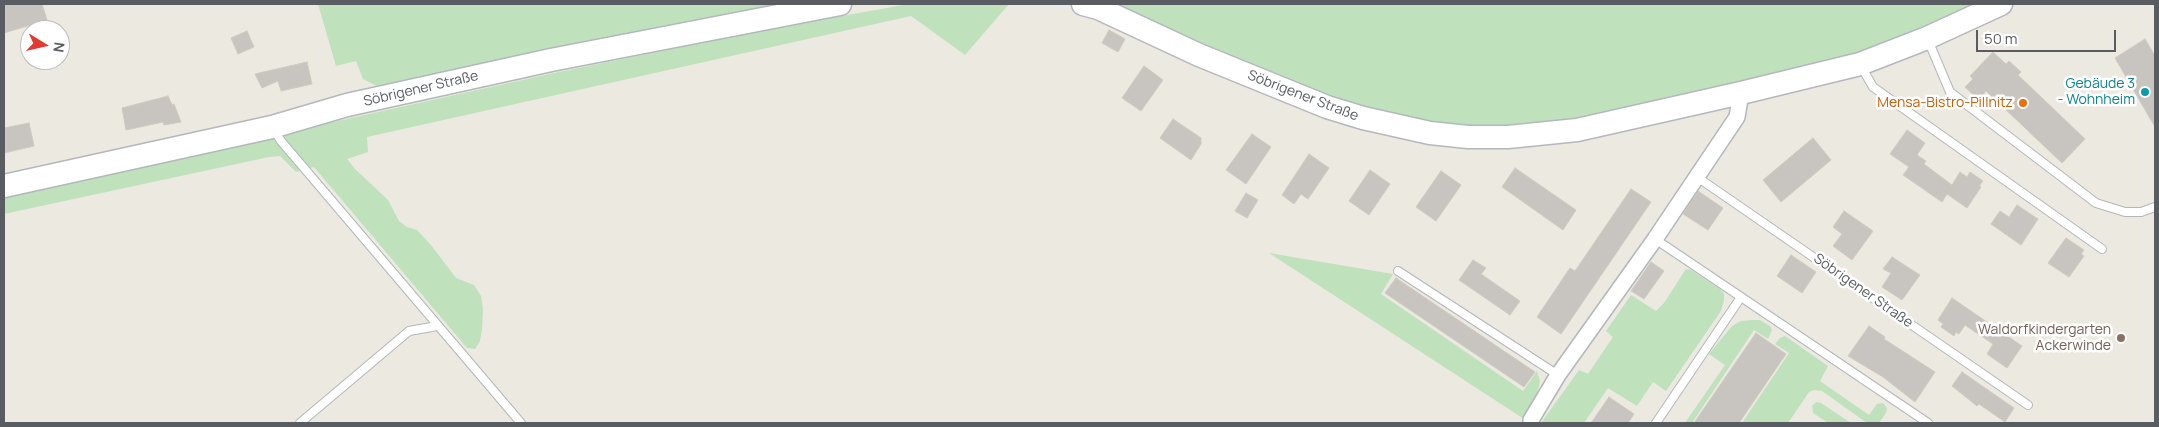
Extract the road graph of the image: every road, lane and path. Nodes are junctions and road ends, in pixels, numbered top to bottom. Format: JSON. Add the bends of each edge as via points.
{"nodes":[{"id":1,"x":840,"y":4,"type":"edge"},
{"id":2,"x":1083,"y":4,"type":"edge"},
{"id":3,"x":2001,"y":4,"type":"edge"},
{"id":4,"x":1927,"y":38,"type":"junction"},
{"id":5,"x":1860,"y":64,"type":"junction"},
{"id":6,"x":1741,"y":93,"type":"junction"},
{"id":7,"x":272,"y":127,"type":"junction"},
{"id":8,"x":1697,"y":177,"type":"junction"},
{"id":9,"x":4,"y":186,"type":"edge"},
{"id":10,"x":2155,"y":207,"type":"edge"},
{"id":11,"x":1656,"y":239,"type":"junction"},
{"id":12,"x":2102,"y":249,"type":"dead end"},
{"id":13,"x":1398,"y":272,"type":"dead end"},
{"id":14,"x":1741,"y":297,"type":"junction"},
{"id":15,"x":438,"y":326,"type":"junction"},
{"id":16,"x":1558,"y":375,"type":"junction"},
{"id":17,"x":2028,"y":405,"type":"dead end"},
{"id":18,"x":1530,"y":422,"type":"edge"},
{"id":19,"x":300,"y":423,"type":"edge"},
{"id":20,"x":521,"y":423,"type":"edge"},
{"id":21,"x":1656,"y":423,"type":"edge"},
{"id":22,"x":1928,"y":423,"type":"edge"}],
"edges":[{"from":1,"to":7,"type":"street","name":"Söbrigener Straße","via":[[552,60],[347,105]]},
{"from":2,"to":6,"type":"street","name":"Söbrigener Straße","via":[[1326,107],[1430,133],[1508,137],[1578,130]]},
{"from":3,"to":4,"type":"street","name":"Söbrigener Straße"},
{"from":4,"to":5,"type":"street","name":"Söbrigener Straße"},
{"from":4,"to":10,"type":"lane","via":[[1950,92],[2096,204],[2125,212],[2141,212]]},
{"from":5,"to":6,"type":"street","name":"Söbrigener Straße"},
{"from":5,"to":12,"type":"lane","via":[[1873,87]]},
{"from":6,"to":8,"type":"street","via":[[1737,117]]},
{"from":7,"to":9,"type":"street","name":"Söbrigener Straße"},
{"from":7,"to":15,"type":"lane"},
{"from":8,"to":11,"type":"street"},
{"from":8,"to":17,"type":"lane","name":"Söbrigener Straße"},
{"from":11,"to":14,"type":"lane"},
{"from":11,"to":16,"type":"street"},
{"from":13,"to":16,"type":"lane"},
{"from":14,"to":21,"type":"lane"},
{"from":14,"to":22,"type":"lane"},
{"from":15,"to":19,"type":"lane","via":[[409,331]]},
{"from":15,"to":20,"type":"lane"},
{"from":16,"to":18,"type":"street"}]}
